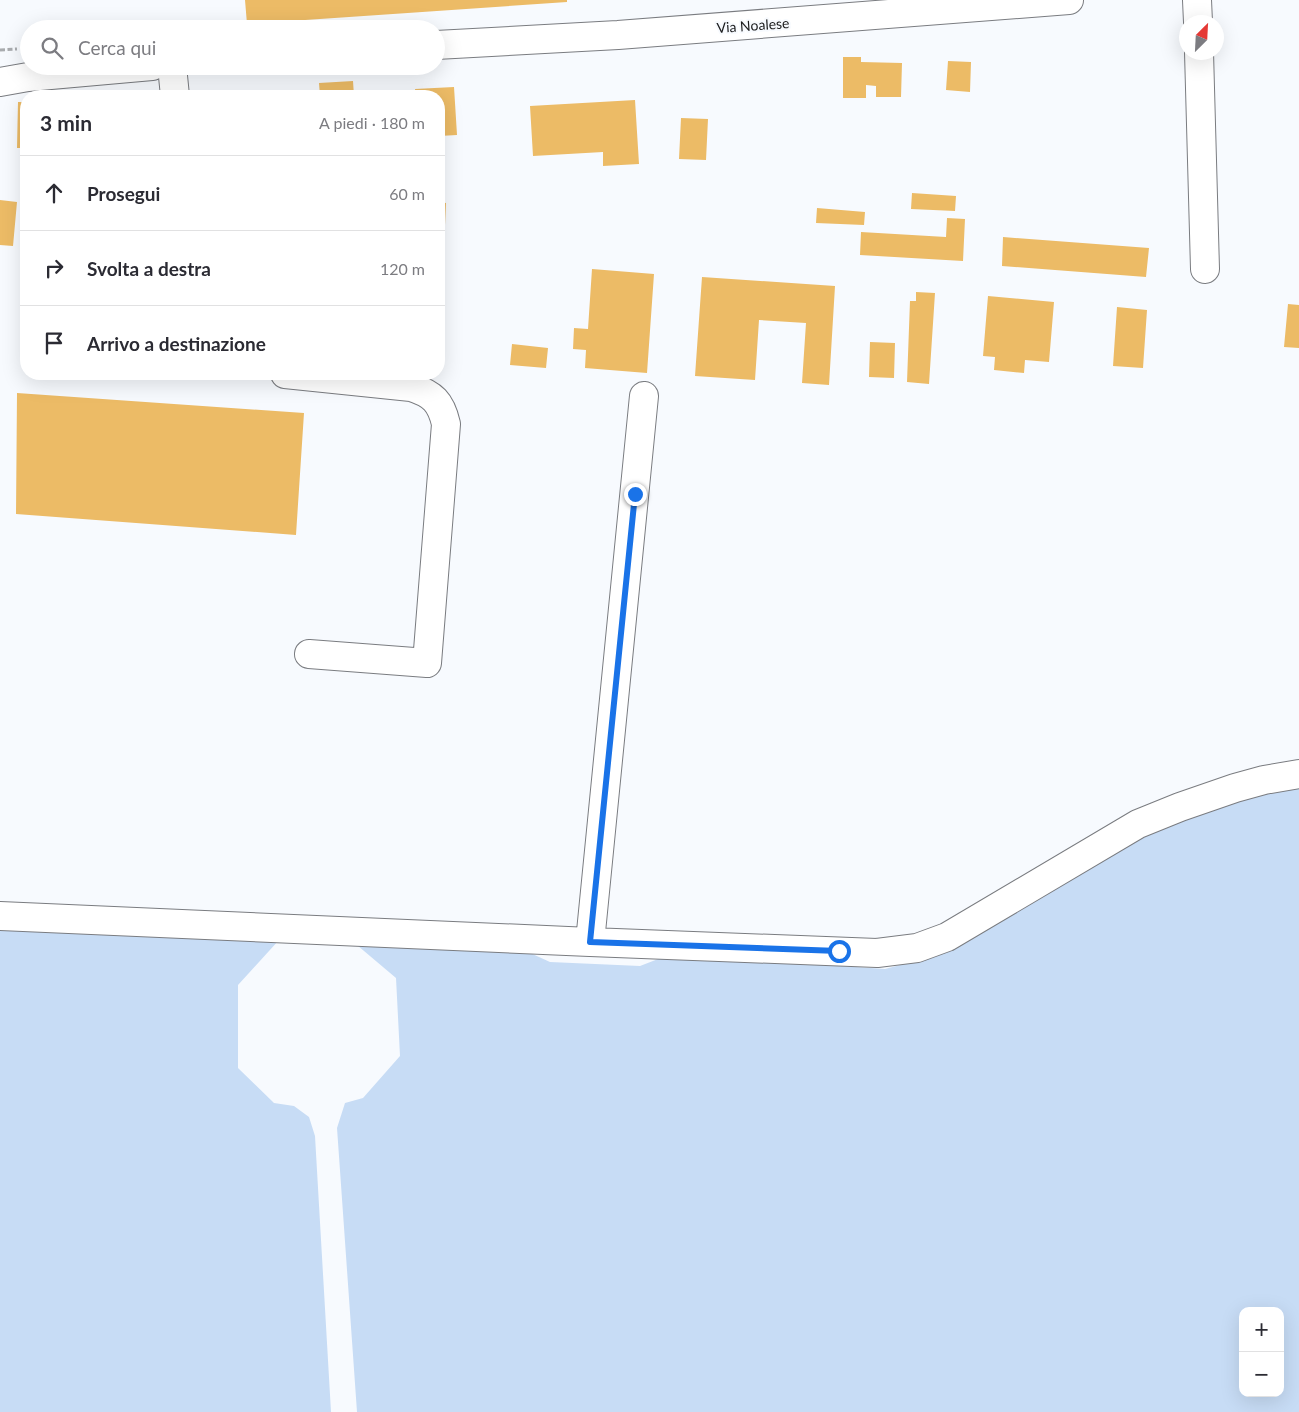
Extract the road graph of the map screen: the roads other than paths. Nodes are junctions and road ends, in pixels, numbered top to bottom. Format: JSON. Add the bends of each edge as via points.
{"nodes":[{"id":1,"x":1069,"y":0,"type":"edge"},
{"id":2,"x":1197,"y":0,"type":"edge"},
{"id":3,"x":1198,"y":15,"type":"edge"},
{"id":4,"x":445,"y":45,"type":"edge"},
{"id":5,"x":1199,"y":60,"type":"edge"},
{"id":6,"x":0,"y":72,"type":"edge"},
{"id":7,"x":51,"y":75,"type":"edge"},
{"id":8,"x":173,"y":75,"type":"edge"},
{"id":9,"x":28,"y":77,"type":"junction"},
{"id":10,"x":0,"y":82,"type":"edge"},
{"id":11,"x":174,"y":90,"type":"edge"},
{"id":12,"x":1205,"y":268,"type":"dead end"},
{"id":13,"x":343,"y":380,"type":"edge"},
{"id":14,"x":644,"y":396,"type":"dead end"},
{"id":15,"x":309,"y":654,"type":"dead end"},
{"id":16,"x":1299,"y":774,"type":"edge"},
{"id":17,"x":0,"y":916,"type":"edge"},
{"id":18,"x":590,"y":942,"type":"junction"}],
"edges":[{"from":1,"to":4,"type":"main road","name":"Via Noalese","via":[[618,35]]},
{"from":2,"to":3,"type":"main road"},
{"from":5,"to":12,"type":"main road"},
{"from":6,"to":9,"type":"main road"},
{"from":7,"to":9,"type":"main road"},
{"from":8,"to":11,"type":"main road"},
{"from":9,"to":10,"type":"main road"},
{"from":13,"to":15,"type":"main road","via":[[411,387],[436,399],[444,411],[446,424],[427,663]]},
{"from":14,"to":18,"type":"main road"},
{"from":16,"to":18,"type":"main road","via":[[1235,788],[1138,824],[980,918],[917,948],[877,952]]},
{"from":17,"to":18,"type":"main road"}]}
